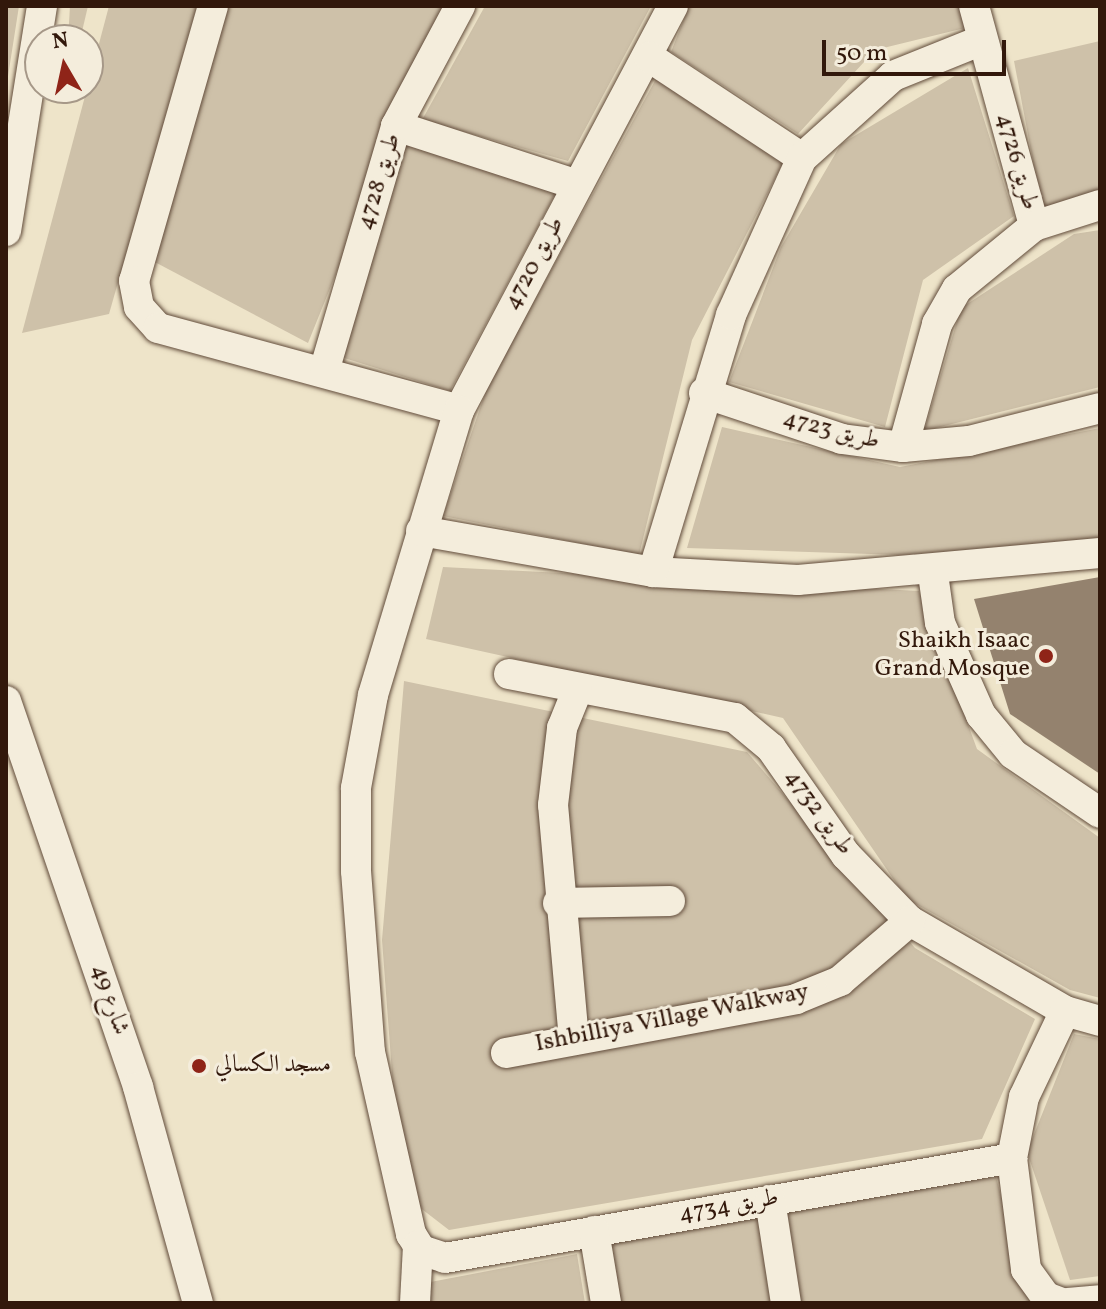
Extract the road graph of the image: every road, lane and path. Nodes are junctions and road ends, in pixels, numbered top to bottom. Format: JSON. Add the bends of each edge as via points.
{"nodes":[{"id":1,"x":42,"y":6,"type":"edge"},
{"id":2,"x":213,"y":6,"type":"edge"},
{"id":3,"x":460,"y":6,"type":"edge"},
{"id":4,"x":673,"y":6,"type":"edge"},
{"id":5,"x":974,"y":6,"type":"edge"},
{"id":6,"x":982,"y":40,"type":"junction"},
{"id":7,"x":649,"y":57,"type":"junction"},
{"id":8,"x":396,"y":126,"type":"junction"},
{"id":9,"x":802,"y":158,"type":"junction"},
{"id":10,"x":578,"y":185,"type":"junction"},
{"id":11,"x":1100,"y":205,"type":"edge"},
{"id":12,"x":1034,"y":226,"type":"junction"},
{"id":13,"x":6,"y":231,"type":"edge"},
{"id":14,"x":325,"y":368,"type":"junction"},
{"id":15,"x":704,"y":393,"type":"junction"},
{"id":16,"x":1100,"y":408,"type":"edge"},
{"id":17,"x":459,"y":410,"type":"junction"},
{"id":18,"x":903,"y":447,"type":"junction"},
{"id":19,"x":421,"y":531,"type":"junction"},
{"id":20,"x":1100,"y":553,"type":"edge"},
{"id":21,"x":653,"y":572,"type":"junction"},
{"id":22,"x":933,"y":574,"type":"junction"},
{"id":23,"x":509,"y":674,"type":"dead end"},
{"id":24,"x":577,"y":691,"type":"junction"},
{"id":25,"x":6,"y":701,"type":"edge"},
{"id":26,"x":1100,"y":813,"type":"edge"},
{"id":27,"x":670,"y":901,"type":"dead end"},
{"id":28,"x":558,"y":903,"type":"junction"},
{"id":29,"x":910,"y":921,"type":"junction"},
{"id":30,"x":1065,"y":1011,"type":"junction"},
{"id":31,"x":1100,"y":1021,"type":"edge"},
{"id":32,"x":574,"y":1040,"type":"junction"},
{"id":33,"x":506,"y":1053,"type":"dead end"},
{"id":34,"x":1012,"y":1158,"type":"junction"},
{"id":35,"x":770,"y":1200,"type":"junction"},
{"id":36,"x":594,"y":1231,"type":"junction"},
{"id":37,"x":431,"y":1252,"type":"junction"},
{"id":38,"x":1100,"y":1300,"type":"edge"},
{"id":39,"x":198,"y":1303,"type":"edge"},
{"id":40,"x":415,"y":1303,"type":"edge"},
{"id":41,"x":606,"y":1303,"type":"edge"},
{"id":42,"x":786,"y":1303,"type":"edge"},
{"id":43,"x":1062,"y":1303,"type":"edge"},
{"id":44,"x":1068,"y":1303,"type":"edge"}],
"edges":[{"from":1,"to":13,"type":"street"},
{"from":2,"to":14,"type":"street","via":[[135,293],[158,328]]},
{"from":3,"to":8,"type":"street","name":"طريق 4728"},
{"from":4,"to":7,"type":"street","name":"طريق 4720"},
{"from":5,"to":6,"type":"street","name":"طريق 4726"},
{"from":6,"to":9,"type":"street","via":[[893,76]]},
{"from":6,"to":12,"type":"street","name":"طريق 4726"},
{"from":7,"to":9,"type":"street"},
{"from":7,"to":10,"type":"street","name":"طريق 4720"},
{"from":8,"to":10,"type":"street"},
{"from":8,"to":14,"type":"street","name":"طريق 4728"},
{"from":9,"to":15,"type":"street"},
{"from":10,"to":17,"type":"street","name":"طريق 4720"},
{"from":11,"to":12,"type":"street"},
{"from":12,"to":18,"type":"street","via":[[944,306]]},
{"from":14,"to":17,"type":"street"},
{"from":15,"to":18,"type":"street","name":"طريق 4723","via":[[842,439]]},
{"from":15,"to":21,"type":"street"},
{"from":16,"to":18,"type":"street","name":"طريق 4723","via":[[969,441]]},
{"from":17,"to":19,"type":"street","name":"طريق 4720"},
{"from":19,"to":21,"type":"street"},
{"from":19,"to":37,"type":"street","via":[[373,695],[356,830],[370,1052]]},
{"from":20,"to":22,"type":"street"},
{"from":21,"to":22,"type":"street","via":[[798,580]]},
{"from":22,"to":26,"type":"street","via":[[944,635],[981,715],[1013,754]]},
{"from":23,"to":24,"type":"street","name":"طريق 4732"},
{"from":24,"to":28,"type":"street","via":[[553,770]]},
{"from":24,"to":29,"type":"street","name":"طريق 4732","via":[[714,709],[755,731],[846,855]]},
{"from":25,"to":39,"type":"street","name":"شارع 49","via":[[138,1087]]},
{"from":27,"to":28,"type":"street"},
{"from":28,"to":32,"type":"street"},
{"from":29,"to":30,"type":"street","name":"طريق 4732"},
{"from":29,"to":32,"type":"street","name":"Ishbilliya Village Walkway","via":[[840,981],[796,999]]},
{"from":30,"to":31,"type":"street","name":"طريق 4732"},
{"from":30,"to":34,"type":"street","via":[[1024,1097]]},
{"from":32,"to":33,"type":"street","name":"Ishbilliya Village Walkway"},
{"from":34,"to":35,"type":"street","name":"طريق 4734"},
{"from":34,"to":43,"type":"street","via":[[1026,1269],[1040,1291]]},
{"from":35,"to":36,"type":"street","name":"طريق 4734"},
{"from":35,"to":42,"type":"street"},
{"from":36,"to":37,"type":"street","name":"طريق 4734"},
{"from":36,"to":41,"type":"street"},
{"from":37,"to":40,"type":"street"},
{"from":38,"to":44,"type":"street"}]}
